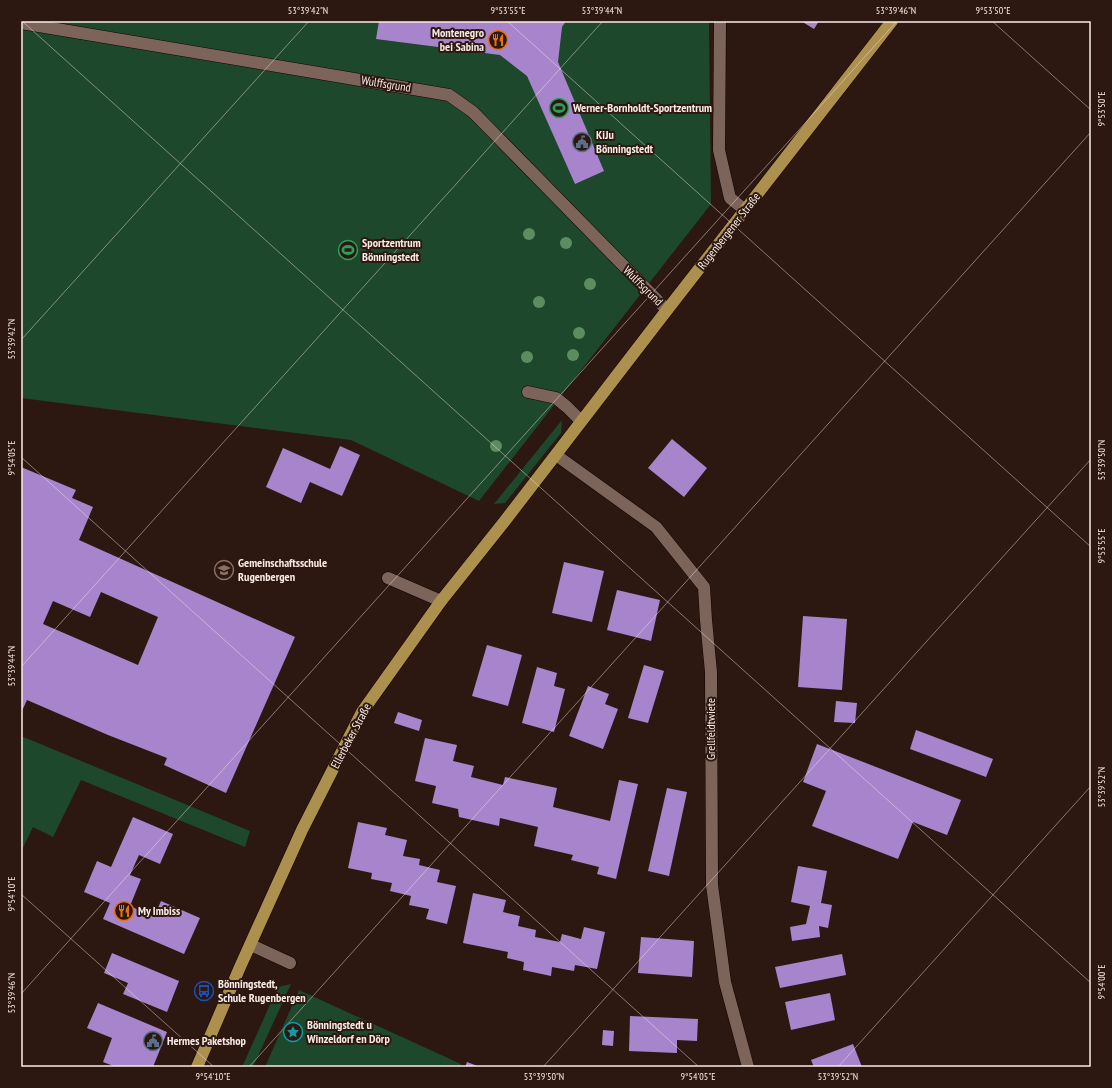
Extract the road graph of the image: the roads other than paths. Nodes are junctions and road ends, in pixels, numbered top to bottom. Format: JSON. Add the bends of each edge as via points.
{"nodes":[{"id":1,"x":720,"y":21,"type":"edge"},
{"id":2,"x":892,"y":21,"type":"edge"},
{"id":3,"x":21,"y":23,"type":"edge"},
{"id":4,"x":745,"y":210,"type":"junction"},
{"id":5,"x":667,"y":310,"type":"junction"},
{"id":6,"x":528,"y":392,"type":"dead end"},
{"id":7,"x":581,"y":421,"type":"junction"},
{"id":8,"x":566,"y":442,"type":"joint"},
{"id":9,"x":556,"y":455,"type":"junction"},
{"id":10,"x":388,"y":578,"type":"dead end"},
{"id":11,"x":441,"y":601,"type":"junction"},
{"id":12,"x":250,"y":945,"type":"junction"},
{"id":13,"x":290,"y":963,"type":"dead end"},
{"id":14,"x":197,"y":1067,"type":"edge"},
{"id":15,"x":748,"y":1067,"type":"edge"}],
"edges":[{"from":1,"to":4,"type":"street","via":[[719,150],[730,198]]},
{"from":2,"to":4,"type":"main road","name":"Rugenbergener Straße"},
{"from":3,"to":5,"type":"street","name":"Wulffsgrund","via":[[449,95],[473,112]]},
{"from":4,"to":5,"type":"main road","name":"Rugenbergener Straße"},
{"from":5,"to":7,"type":"main road","name":"Rugenbergener Straße"},
{"from":6,"to":7,"type":"street","via":[[556,398]]},
{"from":7,"to":8,"type":"main road","name":"Rugenbergener Straße"},
{"from":8,"to":9,"type":"main road","name":"Ellerbeker Straße"},
{"from":9,"to":11,"type":"main road","name":"Ellerbeker Straße"},
{"from":9,"to":15,"type":"street","name":"Grellfeldtwiete","via":[[656,527],[704,587],[711,672],[712,885],[725,982]]},
{"from":10,"to":11,"type":"street"},
{"from":11,"to":12,"type":"main road","name":"Ellerbeker Straße","via":[[362,712],[302,830]]},
{"from":12,"to":13,"type":"street"},
{"from":12,"to":14,"type":"main road","name":"Ellerbeker Straße"}]}
